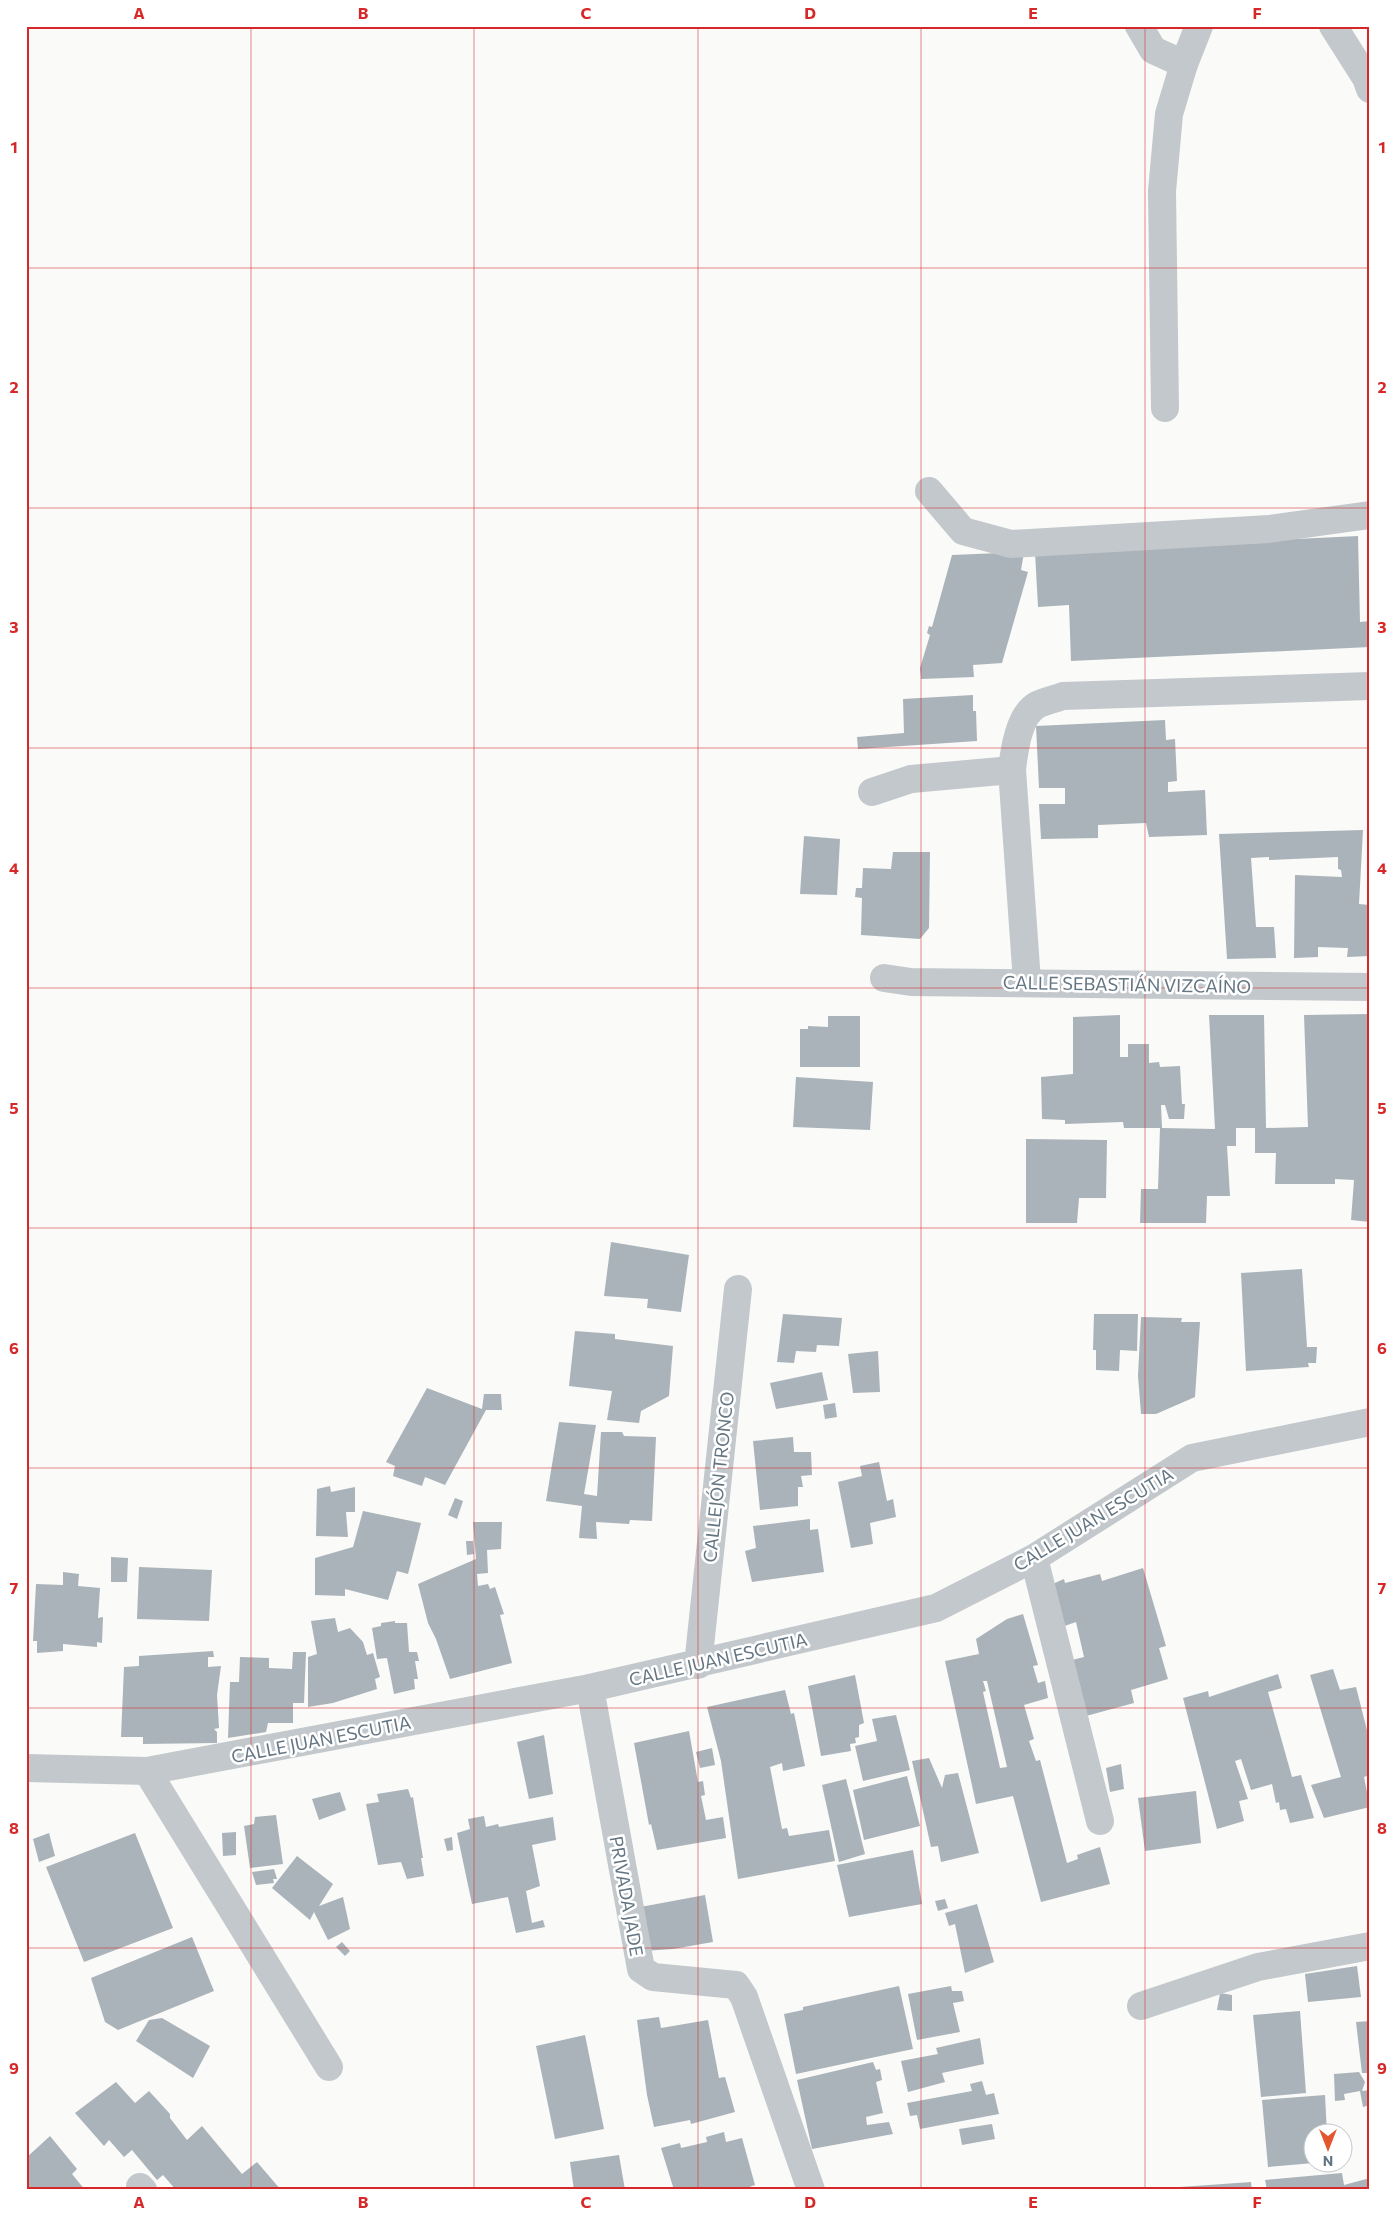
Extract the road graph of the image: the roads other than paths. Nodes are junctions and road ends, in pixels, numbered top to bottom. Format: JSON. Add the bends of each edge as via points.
{"nodes":[{"id":1,"x":1139,"y":26,"type":"edge"},
{"id":2,"x":1199,"y":26,"type":"edge"},
{"id":3,"x":1333,"y":26,"type":"edge"},
{"id":4,"x":1184,"y":64,"type":"junction"},
{"id":5,"x":1370,"y":89,"type":"edge"},
{"id":6,"x":1165,"y":408,"type":"dead end"},
{"id":7,"x":929,"y":491,"type":"dead end"},
{"id":8,"x":1370,"y":515,"type":"edge"},
{"id":9,"x":1370,"y":686,"type":"edge"},
{"id":10,"x":1012,"y":770,"type":"junction"},
{"id":11,"x":872,"y":792,"type":"dead end"},
{"id":12,"x":884,"y":978,"type":"dead end"},
{"id":13,"x":1027,"y":982,"type":"junction"},
{"id":14,"x":1370,"y":987,"type":"edge"},
{"id":15,"x":738,"y":1289,"type":"dead end"},
{"id":16,"x":1370,"y":1422,"type":"edge"},
{"id":17,"x":1034,"y":1558,"type":"junction"},
{"id":18,"x":698,"y":1665,"type":"junction"},
{"id":19,"x":590,"y":1688,"type":"junction"},
{"id":20,"x":26,"y":1768,"type":"edge"},
{"id":21,"x":148,"y":1771,"type":"junction"},
{"id":22,"x":1100,"y":1822,"type":"dead end"},
{"id":23,"x":1370,"y":1946,"type":"edge"},
{"id":24,"x":1141,"y":2006,"type":"dead end"},
{"id":25,"x":329,"y":2066,"type":"dead end"},
{"id":26,"x":810,"y":2190,"type":"edge"}],
"edges":[{"from":1,"to":4,"type":"street","via":[[1153,50]]},
{"from":2,"to":4,"type":"street"},
{"from":3,"to":5,"type":"street"},
{"from":4,"to":6,"type":"street","via":[[1169,114],[1162,191]]},
{"from":7,"to":8,"type":"street","via":[[963,531],[1011,544],[1269,530]]},
{"from":9,"to":10,"type":"street","via":[[1063,696],[1035,706],[1022,725],[1014,748]]},
{"from":10,"to":11,"type":"street","via":[[911,779]]},
{"from":10,"to":13,"type":"street"},
{"from":12,"to":13,"type":"street","name":"CALLE SEBASTIÁN VIZCAÍNO","via":[[911,982]]},
{"from":13,"to":14,"type":"street","name":"CALLE SEBASTIÁN VIZCAÍNO"},
{"from":15,"to":18,"type":"street","name":"CALLEJÓN TRONCO"},
{"from":16,"to":17,"type":"street","name":"CALLE JUAN ESCUTIA","via":[[1192,1458]]},
{"from":17,"to":18,"type":"street","name":"CALLE JUAN ESCUTIA","via":[[936,1608]]},
{"from":17,"to":22,"type":"street"},
{"from":18,"to":19,"type":"street","name":"CALLE JUAN ESCUTIA"},
{"from":19,"to":21,"type":"street","name":"CALLE JUAN ESCUTIA"},
{"from":19,"to":26,"type":"street","name":"PRIVADA JADE","via":[[640,1969],[653,1978],[736,1985],[744,1997]]},
{"from":20,"to":21,"type":"street","name":"CALLE JUAN ESCUTIA"},
{"from":21,"to":25,"type":"street"},
{"from":23,"to":24,"type":"street","via":[[1258,1967]]}]}
